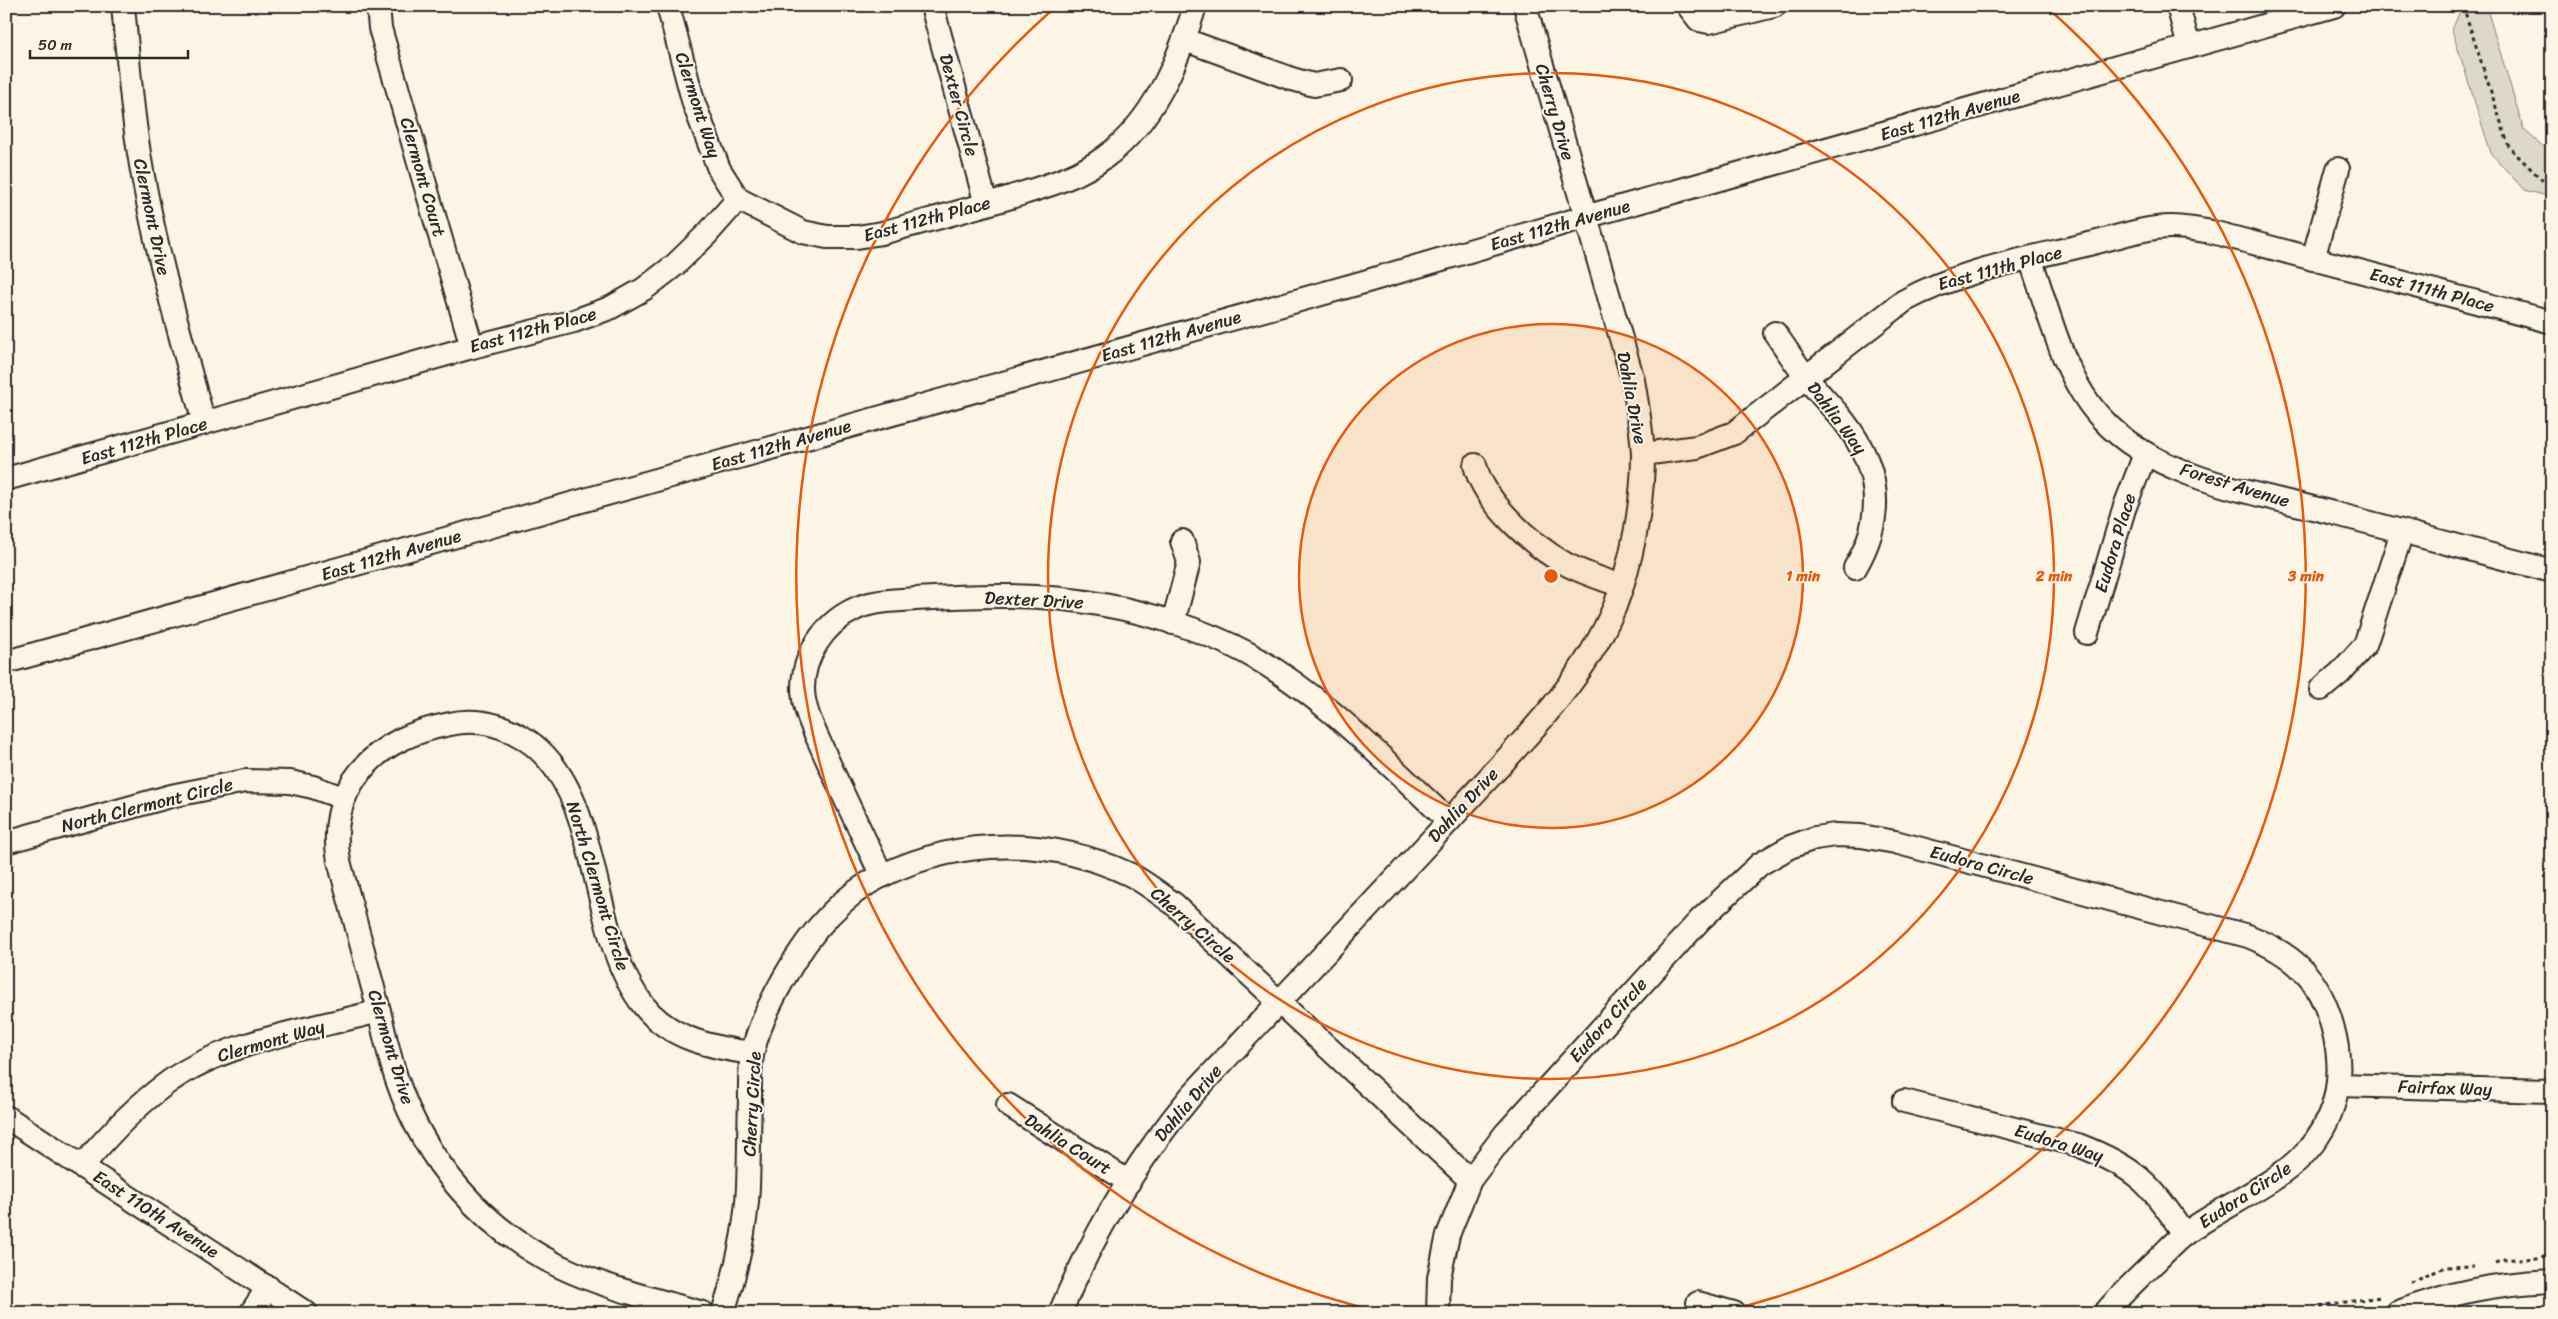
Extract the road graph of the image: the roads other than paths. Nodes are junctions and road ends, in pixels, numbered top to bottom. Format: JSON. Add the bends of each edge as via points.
{"nodes":[{"id":1,"x":123,"y":6,"type":"edge"},
{"id":2,"x":378,"y":6,"type":"edge"},
{"id":3,"x":668,"y":6,"type":"edge"},
{"id":4,"x":932,"y":6,"type":"edge"},
{"id":5,"x":1195,"y":6,"type":"edge"},
{"id":6,"x":1525,"y":6,"type":"edge"},
{"id":7,"x":1774,"y":6,"type":"edge"},
{"id":8,"x":2178,"y":6,"type":"edge"},
{"id":9,"x":2334,"y":6,"type":"edge"},
{"id":10,"x":1694,"y":13,"type":"edge"},
{"id":11,"x":1185,"y":40,"type":"junction"},
{"id":12,"x":2189,"y":47,"type":"junction"},
{"id":13,"x":1341,"y":80,"type":"dead end"},
{"id":14,"x":2338,"y":169,"type":"dead end"},
{"id":15,"x":738,"y":199,"type":"junction"},
{"id":16,"x":986,"y":204,"type":"junction"},
{"id":17,"x":1585,"y":217,"type":"junction"},
{"id":18,"x":2030,"y":258,"type":"junction"},
{"id":19,"x":2313,"y":258,"type":"junction"},
{"id":20,"x":2552,"y":322,"type":"edge"},
{"id":21,"x":1776,"y":333,"type":"dead end"},
{"id":22,"x":472,"y":347,"type":"junction"},
{"id":23,"x":1806,"y":377,"type":"junction"},
{"id":24,"x":204,"y":423,"type":"junction"},
{"id":25,"x":1643,"y":454,"type":"junction"},
{"id":26,"x":2146,"y":454,"type":"junction"},
{"id":27,"x":1475,"y":465,"type":"dead end"},
{"id":28,"x":6,"y":479,"type":"edge"},
{"id":29,"x":2402,"y":532,"type":"junction"},
{"id":30,"x":1182,"y":540,"type":"dead end"},
{"id":31,"x":1855,"y":568,"type":"dead end"},
{"id":32,"x":2552,"y":571,"type":"edge"},
{"id":33,"x":1622,"y":586,"type":"junction"},
{"id":34,"x":1173,"y":623,"type":"junction"},
{"id":35,"x":2087,"y":633,"type":"dead end"},
{"id":36,"x":6,"y":662,"type":"edge"},
{"id":37,"x":2321,"y":689,"type":"dead end"},
{"id":38,"x":343,"y":798,"type":"junction"},
{"id":39,"x":1448,"y":821,"type":"junction"},
{"id":40,"x":6,"y":842,"type":"edge"},
{"id":41,"x":882,"y":876,"type":"junction"},
{"id":42,"x":1280,"y":1003,"type":"junction"},
{"id":43,"x":379,"y":1011,"type":"junction"},
{"id":44,"x":752,"y":1053,"type":"junction"},
{"id":45,"x":2339,"y":1084,"type":"junction"},
{"id":46,"x":2552,"y":1091,"type":"edge"},
{"id":47,"x":1904,"y":1101,"type":"dead end"},
{"id":48,"x":1008,"y":1105,"type":"dead end"},
{"id":49,"x":6,"y":1117,"type":"edge"},
{"id":50,"x":82,"y":1166,"type":"junction"},
{"id":51,"x":1470,"y":1180,"type":"junction"},
{"id":52,"x":1129,"y":1182,"type":"junction"},
{"id":53,"x":2184,"y":1234,"type":"junction"},
{"id":54,"x":2552,"y":1281,"type":"edge"},
{"id":55,"x":268,"y":1287,"type":"junction"},
{"id":56,"x":1698,"y":1303,"type":"dead end"},
{"id":57,"x":251,"y":1313,"type":"edge"},
{"id":58,"x":306,"y":1313,"type":"edge"},
{"id":59,"x":703,"y":1313,"type":"edge"},
{"id":60,"x":723,"y":1313,"type":"edge"},
{"id":61,"x":1060,"y":1313,"type":"edge"},
{"id":62,"x":1438,"y":1313,"type":"edge"},
{"id":63,"x":1734,"y":1313,"type":"edge"},
{"id":64,"x":2105,"y":1313,"type":"edge"},
{"id":65,"x":2396,"y":1313,"type":"edge"}],
"edges":[{"from":1,"to":24,"type":"street","name":"Clermont Drive","via":[[144,186]]},
{"from":2,"to":22,"type":"street","name":"Clermont Court","via":[[383,37]]},
{"from":3,"to":15,"type":"street","name":"Clermont Way","via":[[694,104],[719,169]]},
{"from":4,"to":16,"type":"street","name":"Dexter Circle"},
{"from":5,"to":11,"type":"street","name":"East 112th Place"},
{"from":6,"to":17,"type":"street","name":"Cherry Drive"},
{"from":7,"to":10,"type":"street","via":[[1709,22]]},
{"from":8,"to":12,"type":"street"},
{"from":9,"to":12,"type":"street","name":"East 112th Avenue"},
{"from":11,"to":13,"type":"street","via":[[1292,80],[1314,85]]},
{"from":11,"to":16,"type":"street","name":"East 112th Place","via":[[1169,77],[1142,120],[1107,156],[1068,178]]},
{"from":12,"to":17,"type":"street","name":"East 112th Avenue"},
{"from":14,"to":19,"type":"street"},
{"from":15,"to":16,"type":"street","name":"East 112th Place","via":[[803,232],[827,237],[857,237],[882,232]]},
{"from":15,"to":22,"type":"street","name":"East 112th Place","via":[[670,270],[610,308],[574,321]]},
{"from":17,"to":25,"type":"street","name":"Dahlia Drive","via":[[1633,380]]},
{"from":17,"to":36,"type":"street","name":"East 112th Avenue","via":[[1364,282]]},
{"from":18,"to":19,"type":"street","name":"East 111th Place","via":[[2170,227],[2212,232]]},
{"from":18,"to":23,"type":"street","name":"East 111th Place","via":[[1925,289],[1904,301]]},
{"from":18,"to":26,"type":"street","name":"Forest Avenue","via":[[2074,381],[2102,419]]},
{"from":19,"to":20,"type":"street","name":"East 111th Place"},
{"from":21,"to":23,"type":"street","name":"Dahlia Way"},
{"from":22,"to":24,"type":"street","name":"East 112th Place"},
{"from":23,"to":25,"type":"street","name":"East 111th Place","via":[[1734,433],[1698,447]]},
{"from":23,"to":31,"type":"street","name":"Dahlia Way","via":[[1844,422],[1868,460],[1873,475],[1874,520]]},
{"from":24,"to":28,"type":"street","name":"East 112th Place"},
{"from":25,"to":33,"type":"street","name":"Dahlia Drive","via":[[1641,489]]},
{"from":26,"to":29,"type":"street","name":"Forest Avenue","via":[[2202,478]]},
{"from":26,"to":35,"type":"street","name":"Eudora Place","via":[[2124,509]]},
{"from":27,"to":33,"type":"street","via":[[1482,487],[1498,507],[1548,553],[1578,571]]},
{"from":29,"to":32,"type":"street","name":"Forest Avenue"},
{"from":29,"to":37,"type":"street","via":[[2365,645]]},
{"from":30,"to":34,"type":"street","via":[[1189,562]]},
{"from":33,"to":39,"type":"street","name":"Dahlia Drive","via":[[1583,668],[1533,729]]},
{"from":34,"to":39,"type":"street","name":"Dexter Drive","via":[[1246,653],[1319,702]]},
{"from":34,"to":41,"type":"street","name":"Dexter Drive","via":[[1106,605],[1034,597],[884,602],[853,610],[839,619],[820,639],[808,659],[804,702]]},
{"from":38,"to":40,"type":"street","name":"North Clermont Circle","via":[[290,782],[244,781],[171,796]]},
{"from":38,"to":43,"type":"street","name":"Clermont Drive","via":[[337,848]]},
{"from":38,"to":44,"type":"street","name":"North Clermont Circle","via":[[354,778],[374,756],[398,740],[424,729],[470,722],[489,724],[519,735],[535,745],[549,760],[568,788],[582,824],[617,956],[625,978],[646,1008],[686,1037],[718,1048]]},
{"from":39,"to":42,"type":"street","name":"Dahlia Drive"},
{"from":41,"to":42,"type":"street","name":"Cherry Circle","via":[[932,857],[994,845],[1050,849],[1089,859],[1130,875],[1174,904]]},
{"from":41,"to":44,"type":"street","name":"Cherry Circle","via":[[839,907],[808,938],[769,1005]]},
{"from":42,"to":51,"type":"street","name":"Cherry Circle"},
{"from":42,"to":52,"type":"street","name":"Dahlia Drive","via":[[1191,1096],[1162,1131]]},
{"from":43,"to":50,"type":"street","name":"Clermont Way","via":[[242,1047],[190,1069],[170,1080],[127,1117]]},
{"from":43,"to":59,"type":"street","name":"Clermont Drive","via":[[397,1080],[416,1125],[441,1167],[493,1223],[560,1266],[617,1289]]},
{"from":44,"to":60,"type":"street","name":"Cherry Circle","via":[[744,1232]]},
{"from":45,"to":46,"type":"street","name":"Fairfax Way"},
{"from":45,"to":51,"type":"street","name":"Eudora Circle","via":[[2337,1042],[2327,1008],[2305,972],[2272,945],[1895,842],[1835,835],[1790,847],[1760,864],[1700,920],[1505,1134]]},
{"from":45,"to":53,"type":"street","name":"Eudora Circle","via":[[2323,1130],[2300,1158]]},
{"from":47,"to":53,"type":"street","name":"Eudora Way","via":[[2102,1154],[2130,1170],[2155,1192]]},
{"from":48,"to":52,"type":"street","name":"Dahlia Court"},
{"from":49,"to":50,"type":"street","name":"East 110th Avenue"},
{"from":50,"to":55,"type":"street","name":"East 110th Avenue"},
{"from":51,"to":62,"type":"street","name":"Eudora Circle","via":[[1448,1235],[1439,1278]]},
{"from":52,"to":61,"type":"street","name":"Dahlia Drive","via":[[1093,1239]]},
{"from":53,"to":64,"type":"street","name":"Eudora Circle"},
{"from":54,"to":65,"type":"street","via":[[2484,1287],[2437,1297]]},
{"from":55,"to":57,"type":"street"},
{"from":55,"to":58,"type":"street","name":"East 110th Avenue"},
{"from":56,"to":63,"type":"street"}]}
